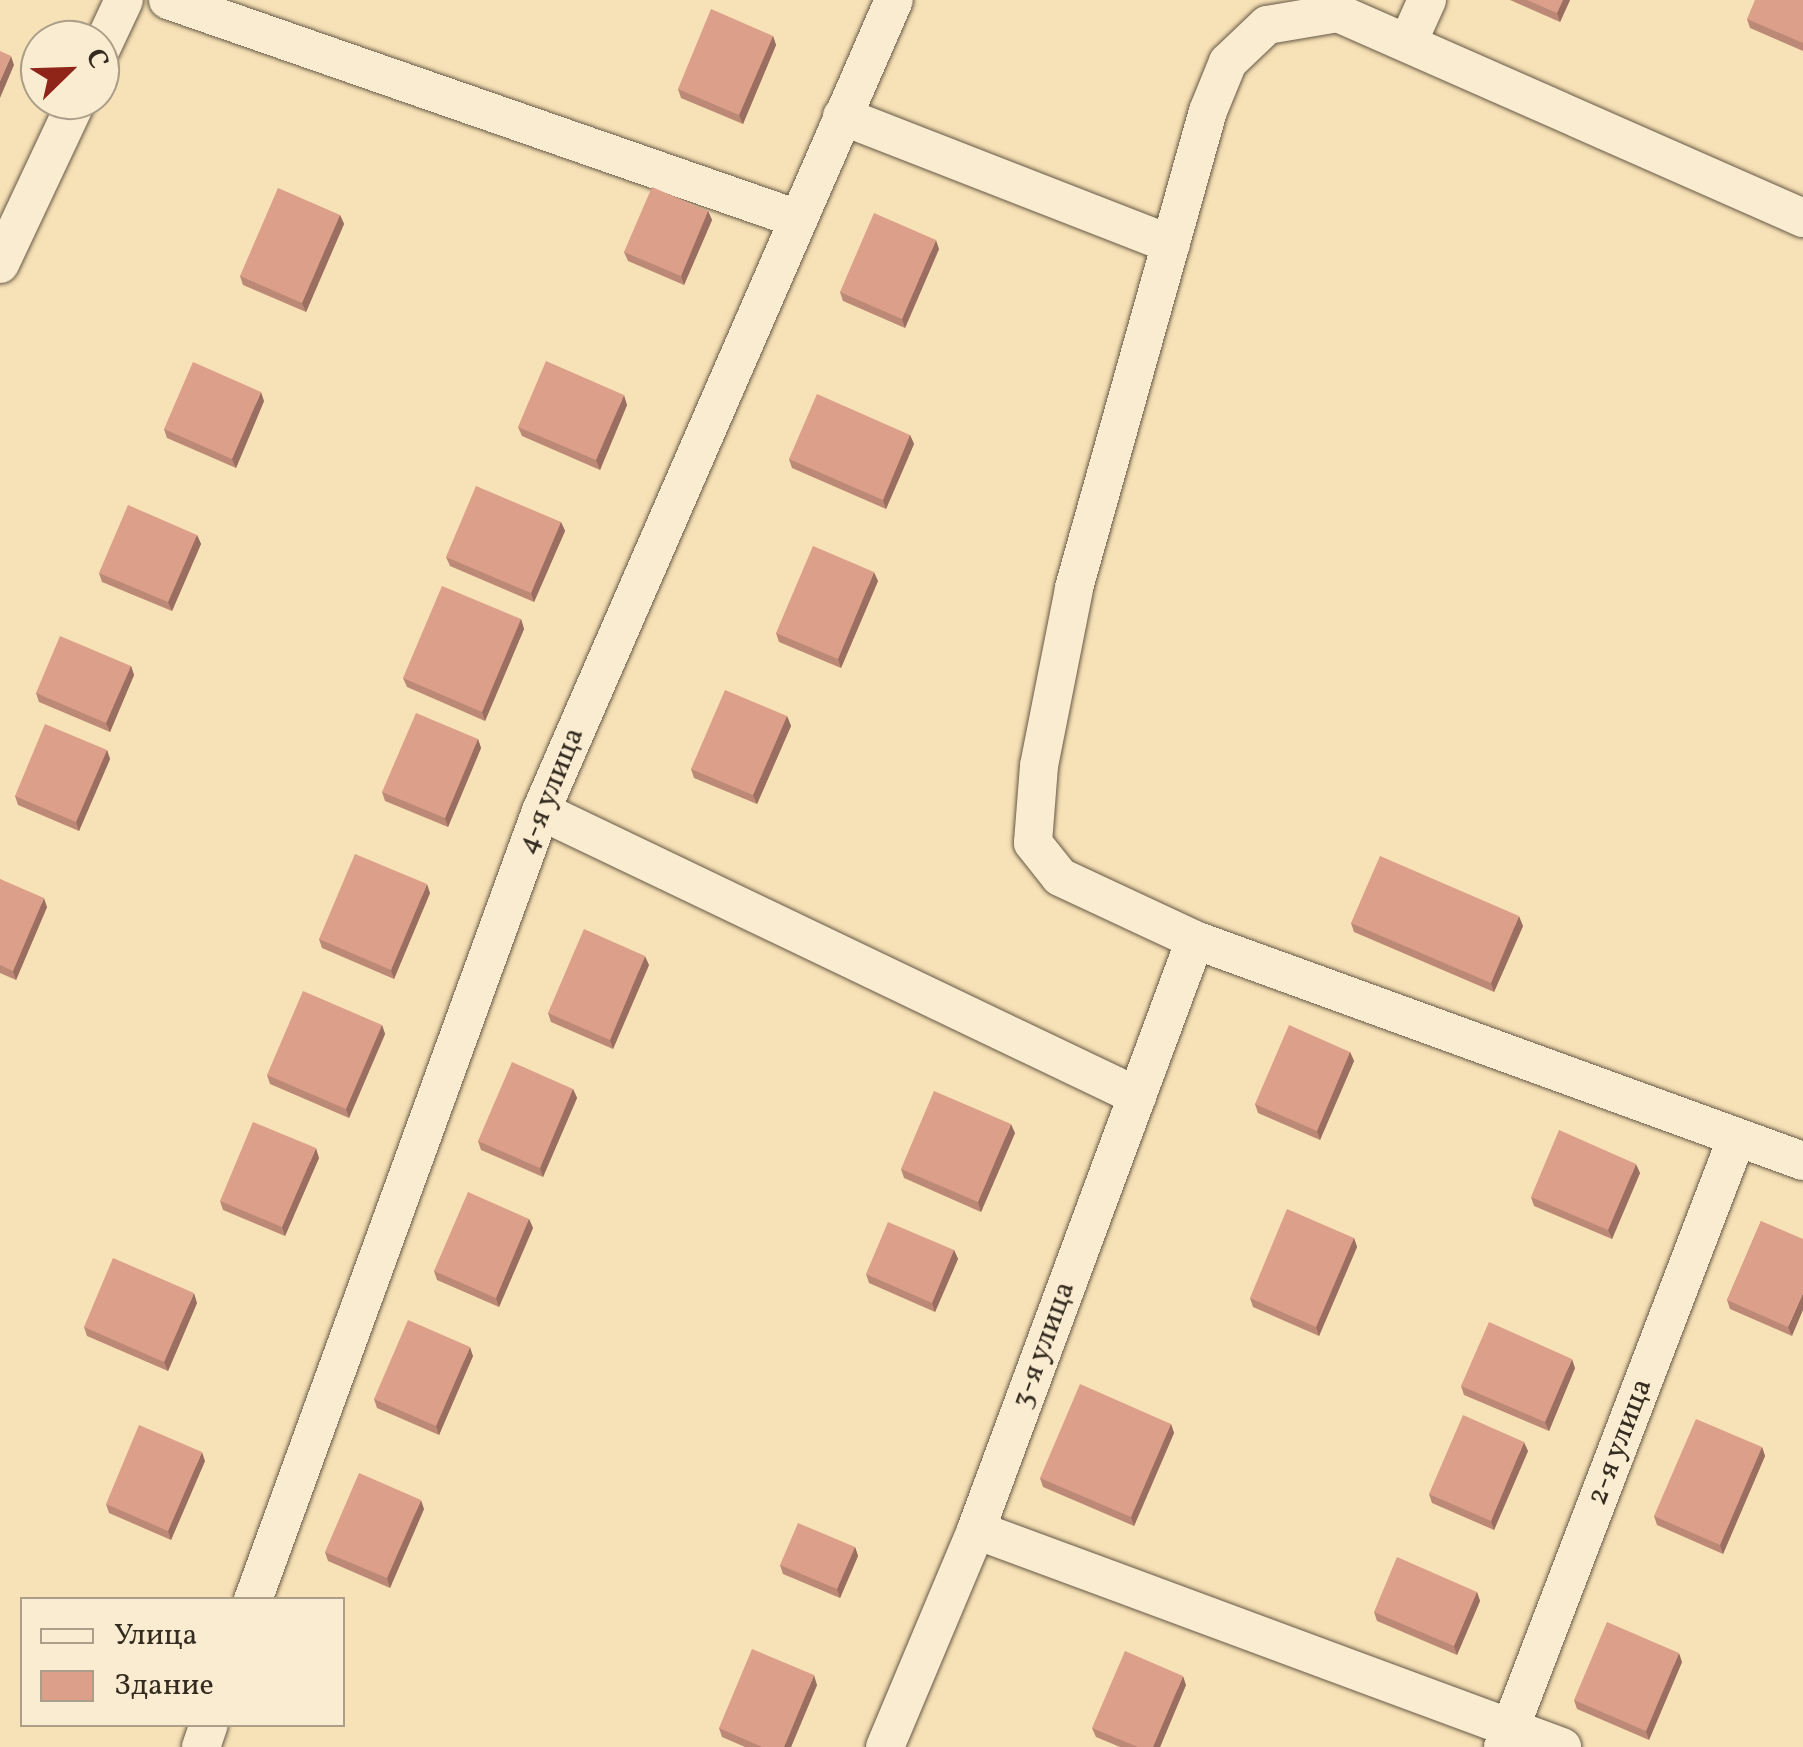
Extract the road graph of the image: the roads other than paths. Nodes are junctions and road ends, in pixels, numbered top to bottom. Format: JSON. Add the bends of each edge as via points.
{"nodes":[{"id":1,"x":168,"y":0,"type":"edge"},
{"id":2,"x":894,"y":0,"type":"edge"},
{"id":3,"x":1426,"y":0,"type":"edge"},
{"id":4,"x":1409,"y":40,"type":"junction"},
{"id":5,"x":842,"y":116,"type":"junction"},
{"id":6,"x":68,"y":120,"type":"edge"},
{"id":7,"x":1803,"y":218,"type":"edge"},
{"id":8,"x":798,"y":219,"type":"junction"},
{"id":9,"x":1171,"y":244,"type":"junction"},
{"id":10,"x":0,"y":264,"type":"edge"},
{"id":11,"x":541,"y":811,"type":"junction"},
{"id":12,"x":1195,"y":940,"type":"junction"},
{"id":13,"x":1137,"y":1096,"type":"junction"},
{"id":14,"x":1737,"y":1136,"type":"junction"},
{"id":15,"x":1803,"y":1162,"type":"edge"},
{"id":16,"x":976,"y":1530,"type":"junction"},
{"id":17,"x":254,"y":1597,"type":"edge"},
{"id":18,"x":1508,"y":1737,"type":"edge"},
{"id":19,"x":885,"y":1747,"type":"edge"},
{"id":20,"x":1562,"y":1747,"type":"edge"}],
"edges":[{"from":1,"to":8,"type":"street"},
{"from":2,"to":5,"type":"street","name":"4-я улица"},
{"from":3,"to":4,"type":"street"},
{"from":4,"to":7,"type":"street"},
{"from":4,"to":9,"type":"street","via":[[1338,13],[1266,25],[1228,62]]},
{"from":5,"to":8,"type":"street","name":"4-я улица"},
{"from":5,"to":9,"type":"street"},
{"from":6,"to":10,"type":"street"},
{"from":8,"to":11,"type":"street","name":"4-я улица"},
{"from":9,"to":12,"type":"street","via":[[1074,589],[1039,766],[1033,844],[1060,877]]},
{"from":11,"to":13,"type":"street"},
{"from":11,"to":17,"type":"street","name":"4-я улица"},
{"from":12,"to":13,"type":"street","name":"3-я улица"},
{"from":12,"to":14,"type":"street"},
{"from":13,"to":16,"type":"street","name":"3-я улица"},
{"from":14,"to":15,"type":"street"},
{"from":14,"to":18,"type":"street","name":"2-я улица"},
{"from":16,"to":18,"type":"street"},
{"from":16,"to":19,"type":"street","name":"3-я улица"},
{"from":18,"to":20,"type":"street"}]}
